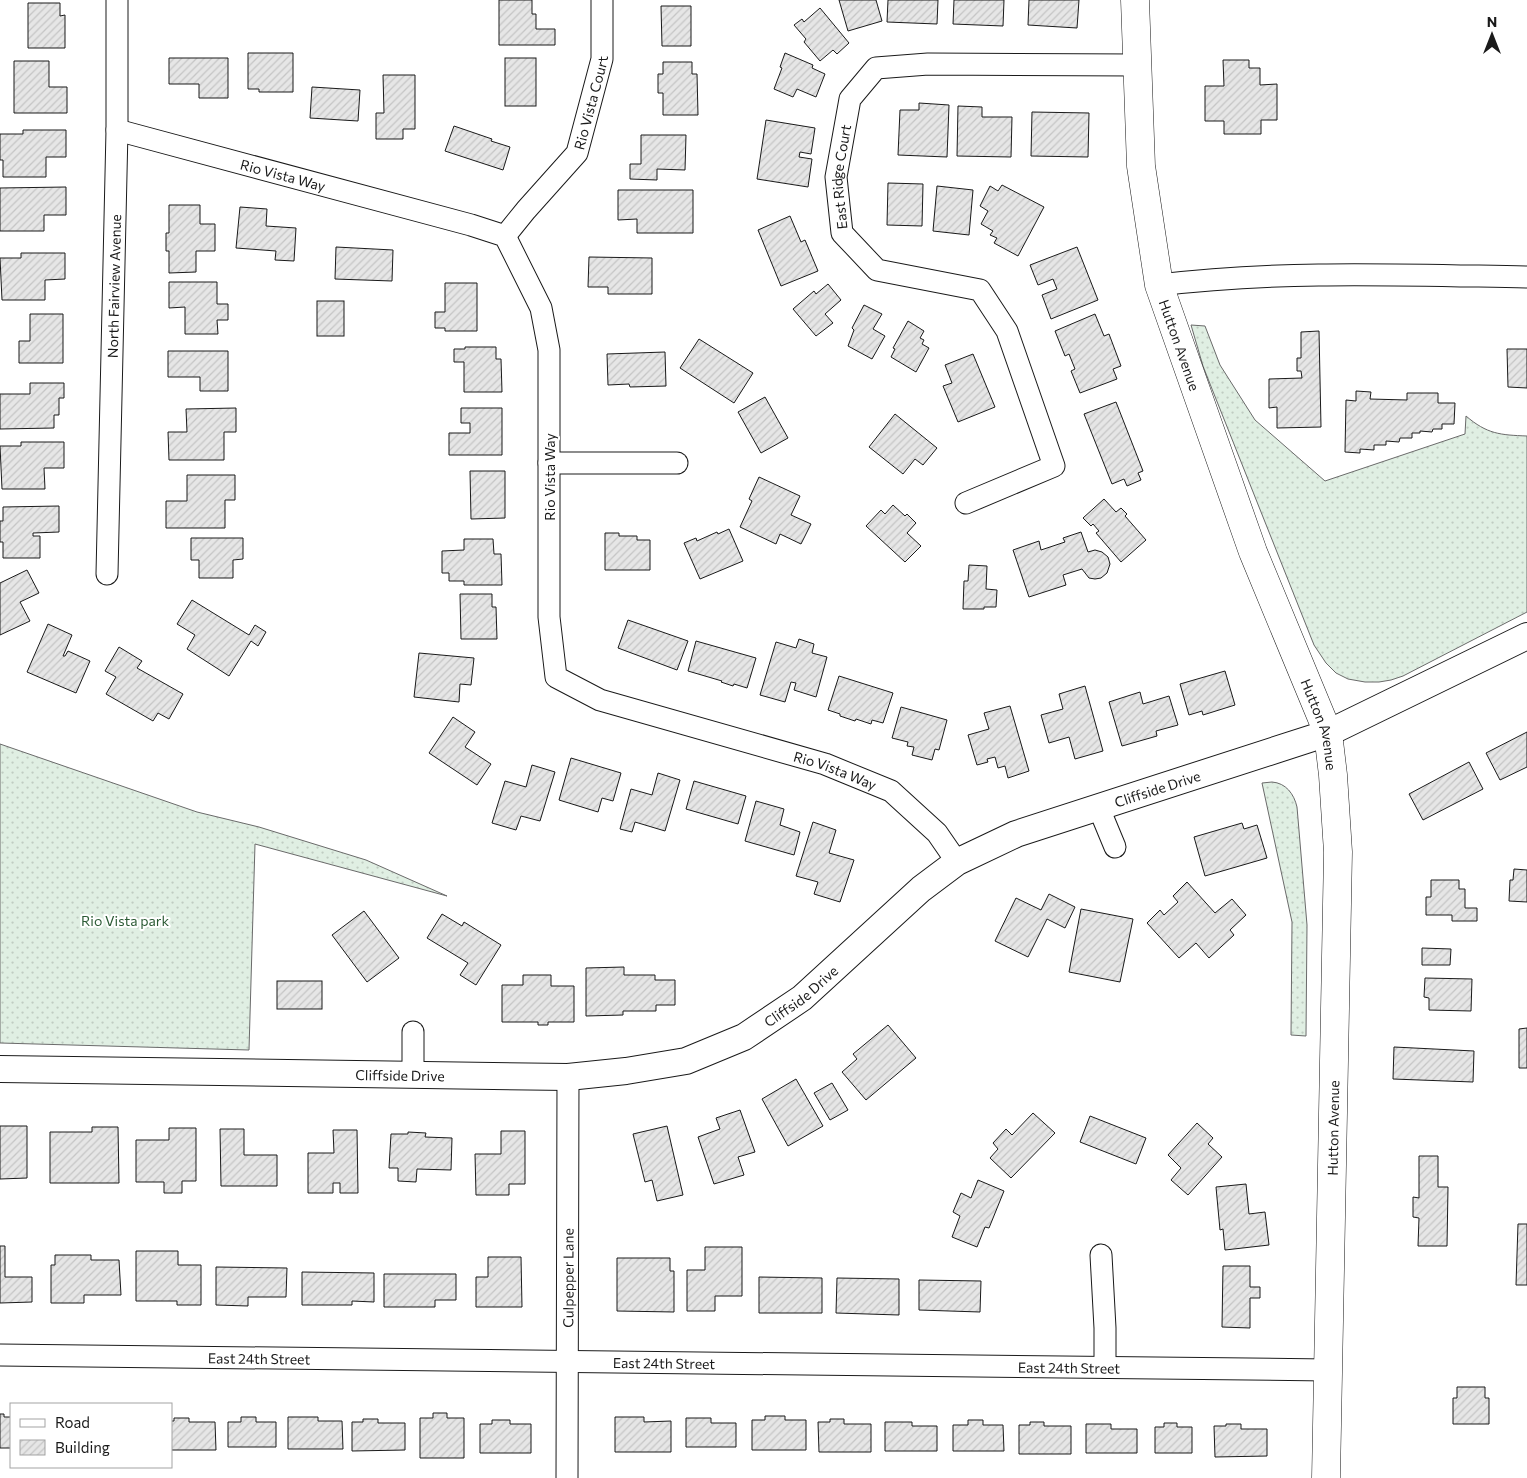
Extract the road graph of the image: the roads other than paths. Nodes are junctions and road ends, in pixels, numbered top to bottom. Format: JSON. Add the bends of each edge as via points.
{"nodes":[{"id":1,"x":117,"y":0,"type":"edge"},
{"id":2,"x":602,"y":0,"type":"edge"},
{"id":3,"x":1136,"y":0,"type":"edge"},
{"id":4,"x":1136,"y":65,"type":"junction"},
{"id":5,"x":117,"y":130,"type":"junction"},
{"id":6,"x":505,"y":236,"type":"junction"},
{"id":7,"x":1527,"y":277,"type":"edge"},
{"id":8,"x":1159,"y":285,"type":"junction"},
{"id":9,"x":549,"y":463,"type":"junction"},
{"id":10,"x":677,"y":463,"type":"dead end"},
{"id":11,"x":966,"y":503,"type":"dead end"},
{"id":12,"x":107,"y":574,"type":"dead end"},
{"id":13,"x":1527,"y":636,"type":"edge"},
{"id":14,"x":1328,"y":732,"type":"junction"},
{"id":15,"x":1098,"y":806,"type":"junction"},
{"id":16,"x":1115,"y":847,"type":"dead end"},
{"id":17,"x":957,"y":862,"type":"junction"},
{"id":18,"x":413,"y":1032,"type":"dead end"},
{"id":19,"x":0,"y":1069,"type":"edge"},
{"id":20,"x":413,"y":1074,"type":"junction"},
{"id":21,"x":568,"y":1077,"type":"junction"},
{"id":22,"x":1101,"y":1255,"type":"dead end"},
{"id":23,"x":0,"y":1355,"type":"edge"},
{"id":24,"x":568,"y":1361,"type":"junction"},
{"id":25,"x":1105,"y":1367,"type":"junction"},
{"id":26,"x":1328,"y":1370,"type":"junction"},
{"id":27,"x":568,"y":1478,"type":"edge"},
{"id":28,"x":1326,"y":1478,"type":"edge"}],
"edges":[{"from":1,"to":5,"type":"street","name":"North Fairview Avenue"},
{"from":2,"to":6,"type":"street","name":"Rio Vista Court","via":[[602,59],[577,153]]},
{"from":3,"to":4,"type":"main road","name":"Hutton Avenue"},
{"from":4,"to":8,"type":"main road","name":"Hutton Avenue","via":[[1141,166]]},
{"from":4,"to":11,"type":"street","name":"East Ridge Court","via":[[928,64],[876,68],[850,99],[836,176],[842,233],[877,270],[980,290],[1007,331],[1054,466]]},
{"from":5,"to":6,"type":"street","name":"Rio Vista Way"},
{"from":5,"to":12,"type":"street","name":"North Fairview Avenue"},
{"from":6,"to":9,"type":"street","name":"Rio Vista Way","via":[[541,308],[549,350]]},
{"from":7,"to":8,"type":"street","via":[[1323,275],[1207,279]]},
{"from":8,"to":14,"type":"main road","name":"Hutton Avenue","via":[[1253,552]]},
{"from":9,"to":10,"type":"street"},
{"from":9,"to":17,"type":"street","name":"Rio Vista Way","via":[[549,617],[556,677],[600,700],[825,764],[891,791],[937,834]]},
{"from":13,"to":14,"type":"street","name":"Cliffside Drive"},
{"from":14,"to":15,"type":"street","name":"Cliffside Drive"},
{"from":14,"to":26,"type":"main road","name":"Hutton Avenue","via":[[1338,852]]},
{"from":15,"to":16,"type":"street"},
{"from":15,"to":17,"type":"street","name":"Cliffside Drive","via":[[1016,834]]},
{"from":17,"to":21,"type":"street","name":"Cliffside Drive","via":[[921,889],[802,998],[744,1037],[686,1061]]},
{"from":18,"to":20,"type":"street"},
{"from":19,"to":20,"type":"street","name":"Cliffside Drive"},
{"from":20,"to":21,"type":"street","name":"Cliffside Drive"},
{"from":21,"to":24,"type":"street","name":"Culpepper Lane"},
{"from":22,"to":25,"type":"street"},
{"from":23,"to":24,"type":"street","name":"East 24th Street"},
{"from":24,"to":25,"type":"street","name":"East 24th Street"},
{"from":24,"to":27,"type":"street","name":"Culpepper Lane"},
{"from":25,"to":26,"type":"street","name":"East 24th Street"},
{"from":26,"to":28,"type":"main road","name":"Hutton Avenue"}]}
